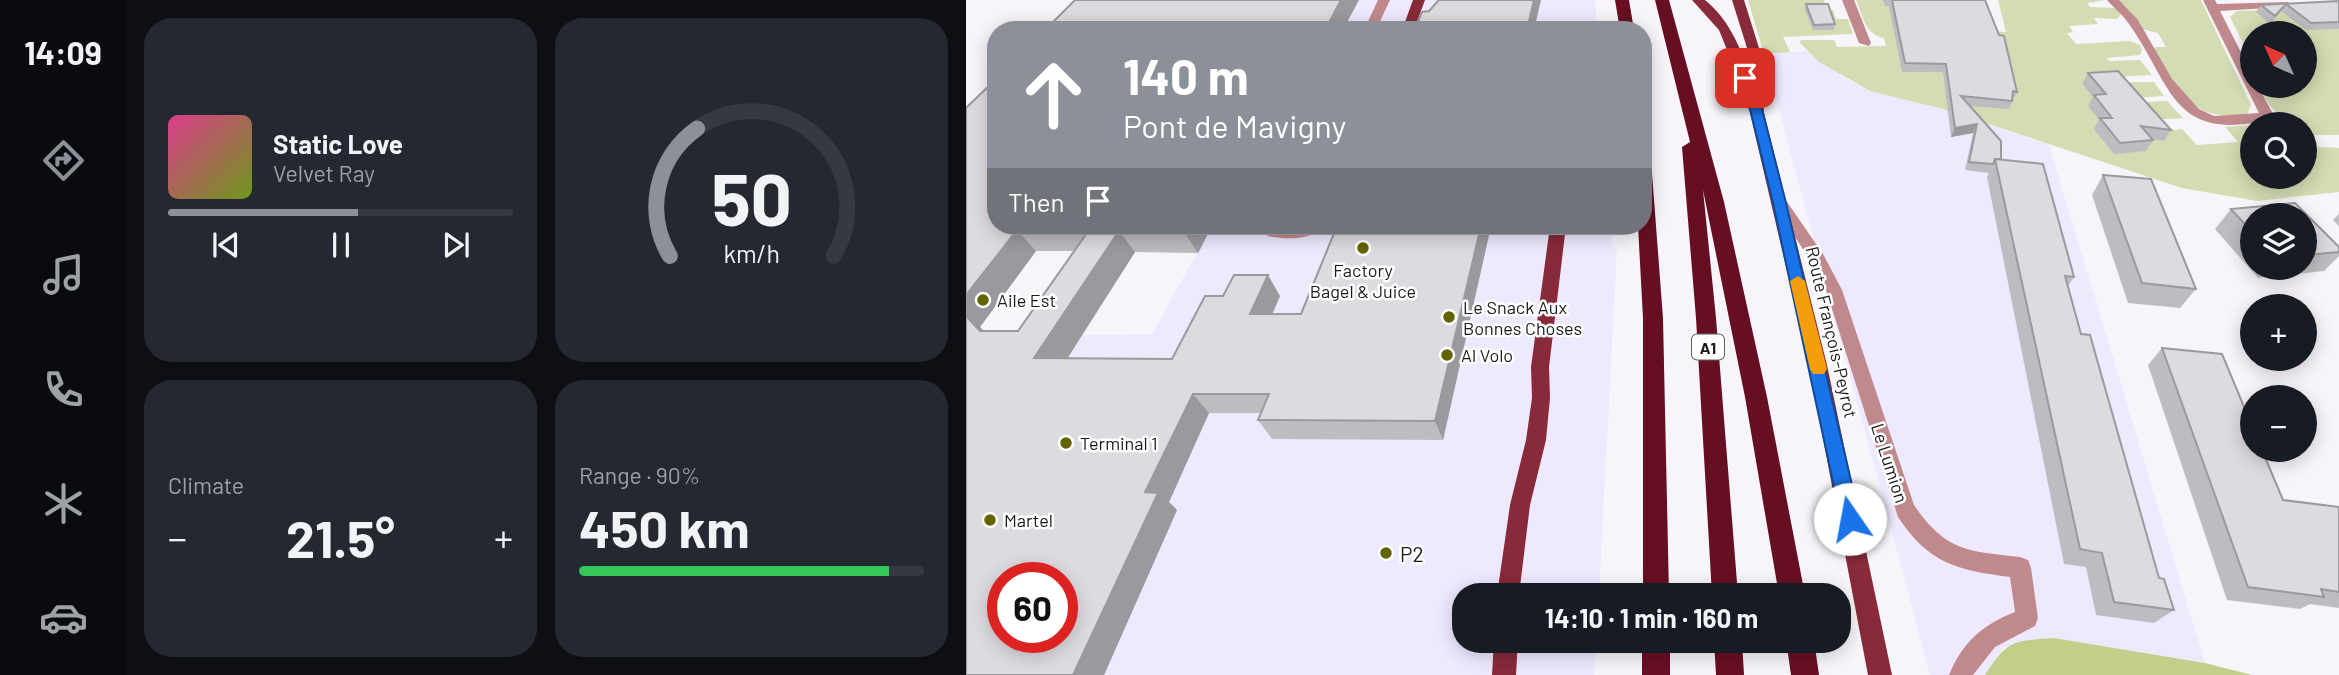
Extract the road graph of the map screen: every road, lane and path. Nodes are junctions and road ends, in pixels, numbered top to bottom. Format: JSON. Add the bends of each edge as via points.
{"nodes":[{"id":1,"x":1384,"y":0,"type":"edge"},
{"id":2,"x":1419,"y":0,"type":"edge"},
{"id":3,"x":1622,"y":0,"type":"edge"},
{"id":4,"x":1662,"y":0,"type":"edge"},
{"id":5,"x":1698,"y":0,"type":"edge"},
{"id":6,"x":1738,"y":0,"type":"edge"},
{"id":7,"x":1848,"y":0,"type":"edge"},
{"id":8,"x":2113,"y":0,"type":"edge"},
{"id":9,"x":2212,"y":4,"type":"edge"},
{"id":10,"x":2297,"y":4,"type":"edge"},
{"id":11,"x":1374,"y":21,"type":"edge"},
{"id":12,"x":1411,"y":21,"type":"edge"},
{"id":13,"x":1626,"y":21,"type":"edge"},
{"id":14,"x":1865,"y":43,"type":"dead end"},
{"id":15,"x":1686,"y":99,"type":"junction"},
{"id":16,"x":1757,"y":113,"type":"junction"},
{"id":17,"x":1780,"y":203,"type":"junction"},
{"id":18,"x":1558,"y":235,"type":"edge"},
{"id":19,"x":1648,"y":235,"type":"edge"},
{"id":20,"x":1510,"y":583,"type":"edge"},
{"id":21,"x":1656,"y":583,"type":"edge"},
{"id":22,"x":1724,"y":583,"type":"edge"},
{"id":23,"x":1791,"y":583,"type":"edge"},
{"id":24,"x":1505,"y":653,"type":"edge"},
{"id":25,"x":1656,"y":653,"type":"edge"},
{"id":26,"x":1729,"y":653,"type":"edge"},
{"id":27,"x":1802,"y":653,"type":"edge"},
{"id":28,"x":1504,"y":675,"type":"edge"},
{"id":29,"x":1656,"y":675,"type":"edge"},
{"id":30,"x":1730,"y":675,"type":"edge"},
{"id":31,"x":1805,"y":675,"type":"edge"},
{"id":32,"x":1880,"y":675,"type":"edge"},
{"id":33,"x":1961,"y":675,"type":"edge"}],
"edges":[{"from":1,"to":11,"type":"street"},
{"from":2,"to":12,"type":"main road"},
{"from":3,"to":13,"type":"highway"},
{"from":4,"to":15,"type":"highway","number":"A1"},
{"from":5,"to":16,"type":"main road","via":[[1729,33]]},
{"from":6,"to":16,"type":"main road","name":"Route François-Peyrot","via":[[1753,48]]},
{"from":7,"to":14,"type":"street"},
{"from":8,"to":9,"type":"street","via":[[2134,22],[2167,81],[2194,112],[2212,120],[2264,117]]},
{"from":9,"to":10,"type":"street"},
{"from":15,"to":22,"type":"highway","number":"A1"},
{"from":15,"to":23,"type":"highway","via":[[1715,202]]},
{"from":16,"to":17,"type":"main road","name":"Route François-Peyrot"},
{"from":17,"to":32,"type":"main road","name":"Route François-Peyrot"},
{"from":17,"to":33,"type":"street","name":"Le Lumion","via":[[1834,290],[1905,510],[1918,531],[1932,545],[1956,557],[2020,568],[2027,618],[1983,640]]},
{"from":18,"to":20,"type":"main road","via":[[1536,440],[1520,505]]},
{"from":19,"to":21,"type":"highway"},
{"from":24,"to":28,"type":"main road"},
{"from":25,"to":29,"type":"highway"},
{"from":26,"to":30,"type":"highway"},
{"from":27,"to":31,"type":"highway"}]}
